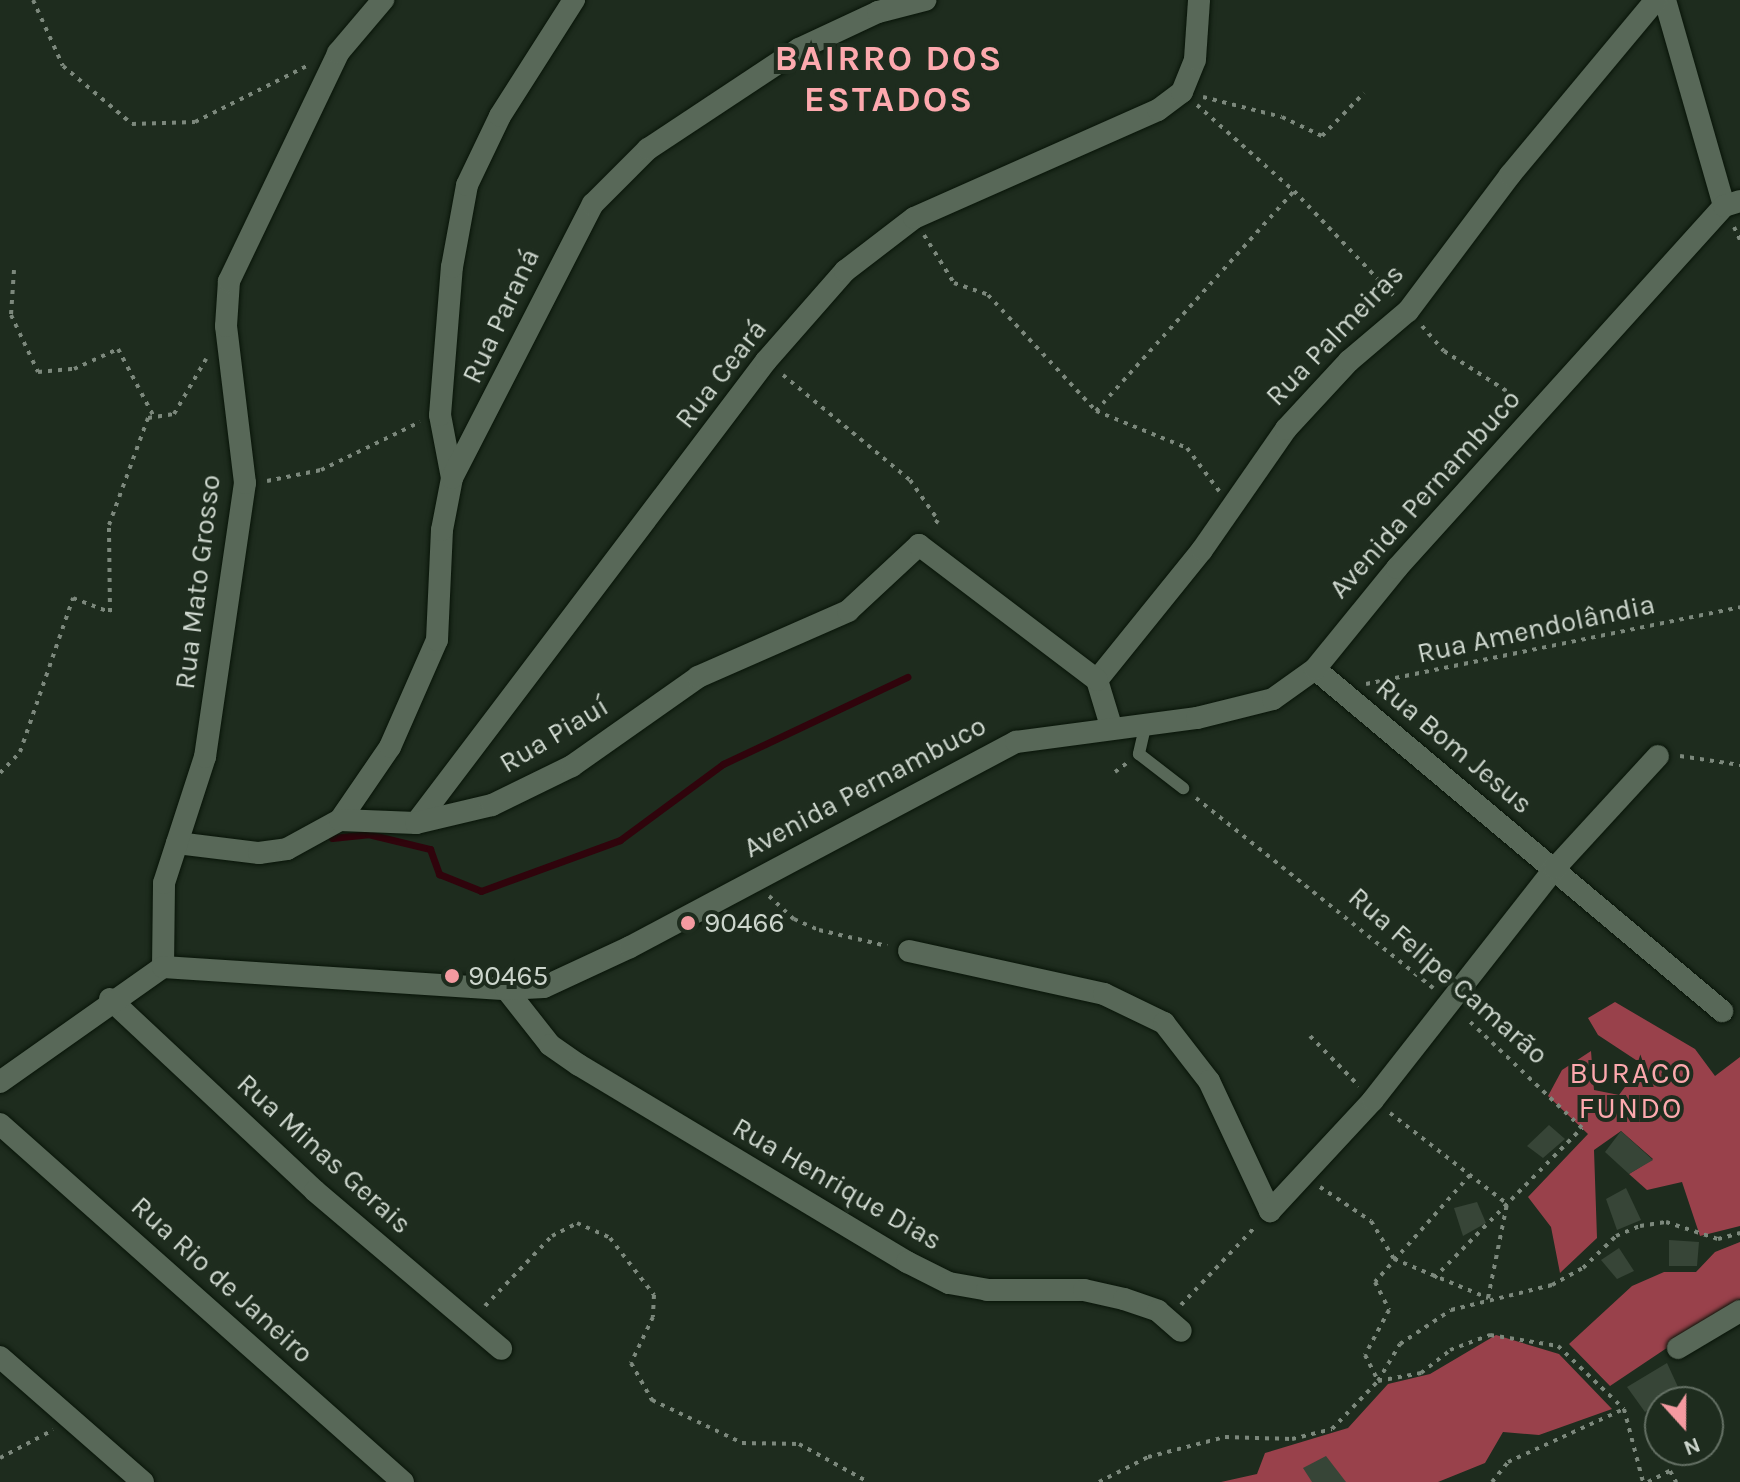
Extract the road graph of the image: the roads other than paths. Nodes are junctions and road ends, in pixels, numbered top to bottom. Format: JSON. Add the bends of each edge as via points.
{"nodes":[{"id":1,"x":383,"y":0,"type":"edge"},
{"id":2,"x":574,"y":0,"type":"edge"},
{"id":3,"x":925,"y":0,"type":"edge"},
{"id":4,"x":1199,"y":0,"type":"edge"},
{"id":5,"x":1656,"y":0,"type":"edge"},
{"id":6,"x":1665,"y":0,"type":"edge"},
{"id":7,"x":878,"y":6,"type":"edge"},
{"id":8,"x":1732,"y":203,"type":"edge"},
{"id":9,"x":452,"y":478,"type":"junction"},
{"id":10,"x":1315,"y":669,"type":"junction"},
{"id":11,"x":1097,"y":680,"type":"junction"},
{"id":12,"x":1146,"y":723,"type":"junction"},
{"id":13,"x":1111,"y":726,"type":"junction"},
{"id":14,"x":1658,"y":756,"type":"road end"},
{"id":15,"x":1183,"y":788,"type":"road end"},
{"id":16,"x":340,"y":820,"type":"junction"},
{"id":17,"x":416,"y":823,"type":"junction"},
{"id":18,"x":177,"y":843,"type":"junction"},
{"id":19,"x":1555,"y":868,"type":"junction"},
{"id":20,"x":909,"y":951,"type":"road end"},
{"id":21,"x":163,"y":967,"type":"junction"},
{"id":22,"x":506,"y":989,"type":"junction"},
{"id":23,"x":110,"y":999,"type":"junction"},
{"id":24,"x":1722,"y":1011,"type":"dead end"},
{"id":25,"x":0,"y":1082,"type":"edge"},
{"id":26,"x":0,"y":1124,"type":"edge"},
{"id":27,"x":1740,"y":1311,"type":"edge"},
{"id":28,"x":1174,"y":1325,"type":"road end"},
{"id":29,"x":1678,"y":1348,"type":"dead end"},
{"id":30,"x":501,"y":1349,"type":"dead end"},
{"id":31,"x":0,"y":1357,"type":"edge"},
{"id":32,"x":143,"y":1482,"type":"edge"},
{"id":33,"x":403,"y":1482,"type":"edge"}],
"edges":[{"from":1,"to":18,"type":"street","name":"Rua Mato Grosso","via":[[338,53],[236,259],[226,326],[245,483],[210,731]]},
{"from":2,"to":9,"type":"street","via":[[500,116],[467,185],[452,267],[440,415]]},
{"from":3,"to":7,"type":"street","name":"Rua Paraná"},
{"from":4,"to":17,"type":"street","name":"Rua Ceará","via":[[1195,59],[1182,92],[1116,130],[914,218],[845,271],[766,361]]},
{"from":5,"to":11,"type":"street","name":"Rua Palmeiras","via":[[1510,175],[1408,311],[1310,401],[1202,550]]},
{"from":6,"to":8,"type":"street"},
{"from":7,"to":9,"type":"street","name":"Rua Paraná","via":[[787,57],[619,174],[563,254]]},
{"from":8,"to":10,"type":"street","name":"Avenida Pernambuco","via":[[1537,413]]},
{"from":9,"to":16,"type":"street","name":"Rua Paraná","via":[[442,530],[437,640],[390,747]]},
{"from":10,"to":12,"type":"street","name":"Avenida Pernambuco","via":[[1273,699],[1241,710]]},
{"from":10,"to":19,"type":"street","name":"Rua Bom Jesus"},
{"from":11,"to":13,"type":"street"},
{"from":11,"to":17,"type":"street","name":"Rua Piauí","via":[[919,545],[848,611],[698,677],[559,773],[492,805]]},
{"from":12,"to":13,"type":"street","name":"Avenida Pernambuco"},
{"from":12,"to":15,"type":"lane","via":[[1139,754]]},
{"from":13,"to":22,"type":"street","name":"Avenida Pernambuco","via":[[1056,732],[979,757],[583,971],[544,987]]},
{"from":14,"to":19,"type":"street"},
{"from":16,"to":17,"type":"street","name":"Rua Piauí"},
{"from":16,"to":18,"type":"street","via":[[287,849],[259,853]]},
{"from":18,"to":21,"type":"street","name":"Rua Mato Grosso","via":[[164,883]]},
{"from":19,"to":20,"type":"street","via":[[1451,1003],[1270,1211],[1209,1081],[1164,1023],[1104,994]]},
{"from":19,"to":24,"type":"street","name":"Rua Bom Jesus"},
{"from":21,"to":22,"type":"street","name":"Avenida Pernambuco"},
{"from":21,"to":23,"type":"street"},
{"from":22,"to":28,"type":"street","name":"Rua Henrique Dias","via":[[536,1031],[569,1059],[907,1262],[949,1283],[987,1290],[1084,1290],[1158,1311]]},
{"from":23,"to":25,"type":"street"},
{"from":23,"to":30,"type":"street","name":"Rua Minas Gerais","via":[[315,1191]]},
{"from":26,"to":33,"type":"street","name":"Rua Rio de Janeiro"},
{"from":27,"to":29,"type":"street"},
{"from":31,"to":32,"type":"street"}]}
